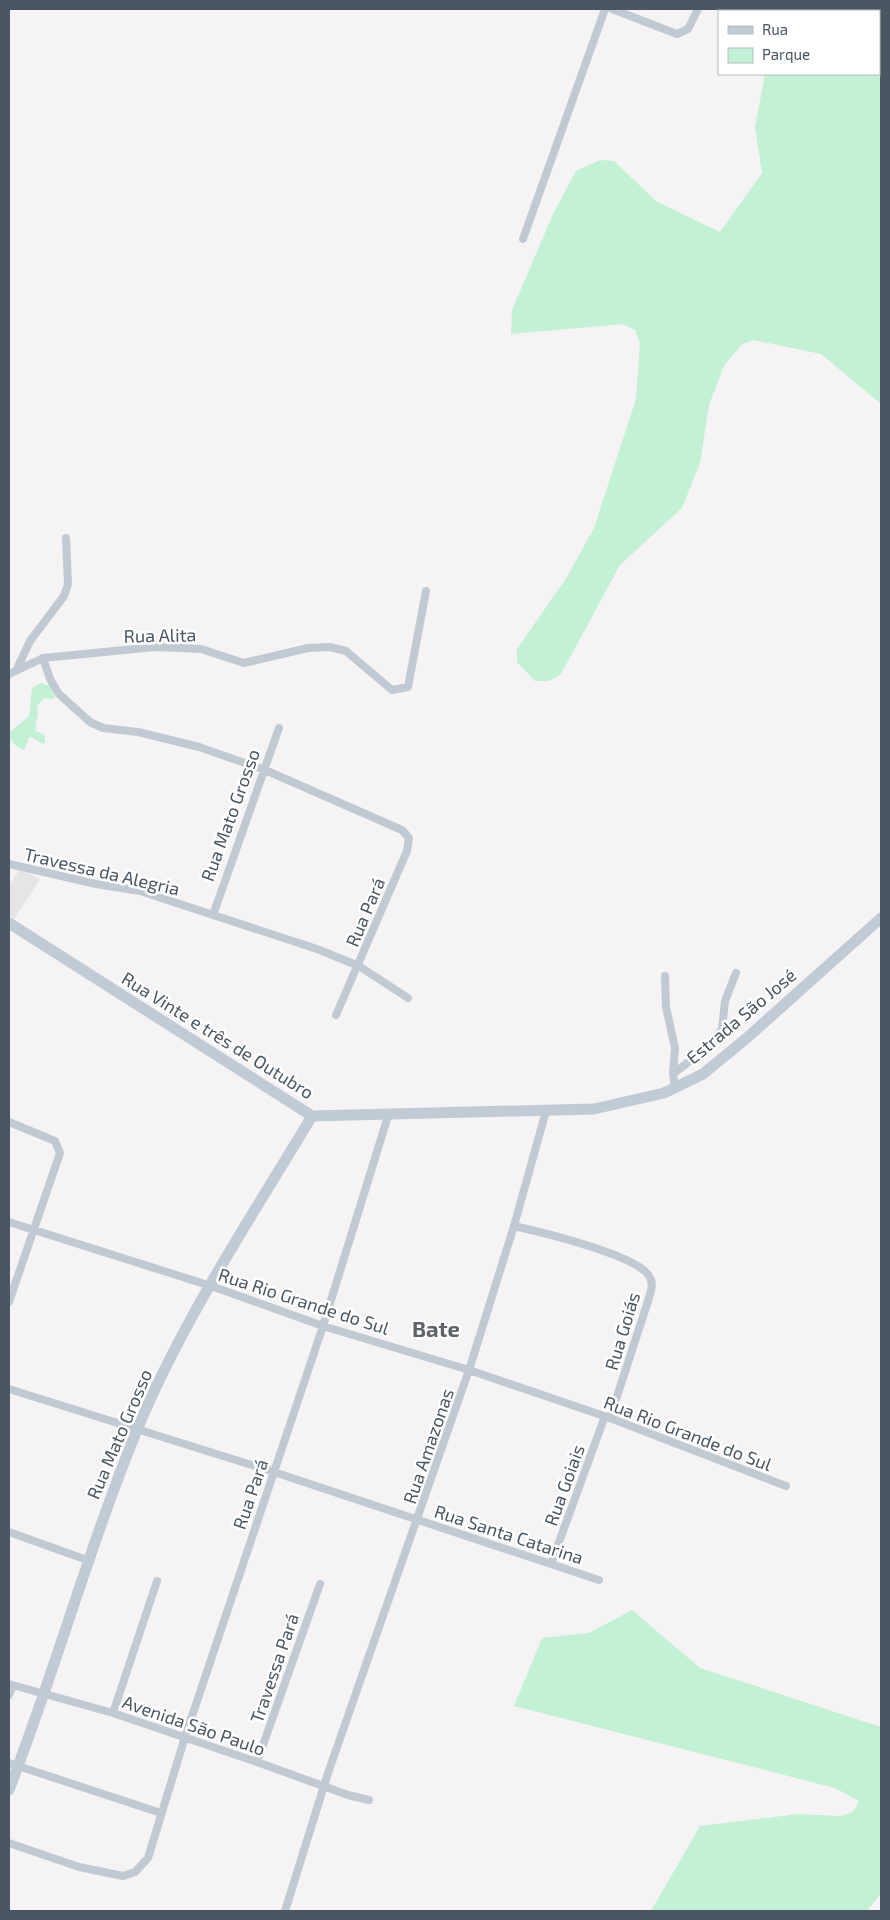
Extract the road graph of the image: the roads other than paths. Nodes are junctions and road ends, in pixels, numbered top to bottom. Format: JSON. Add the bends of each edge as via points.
{"nodes":[{"id":1,"x":605,"y":9,"type":"edge"},
{"id":2,"x":612,"y":9,"type":"edge"},
{"id":3,"x":698,"y":9,"type":"edge"},
{"id":4,"x":523,"y":239,"type":"dead end"},
{"id":5,"x":66,"y":538,"type":"dead end"},
{"id":6,"x":426,"y":591,"type":"dead end"},
{"id":7,"x":43,"y":658,"type":"junction"},
{"id":8,"x":17,"y":669,"type":"junction"},
{"id":9,"x":9,"y":674,"type":"edge"},
{"id":10,"x":279,"y":728,"type":"dead end"},
{"id":11,"x":265,"y":770,"type":"junction"},
{"id":12,"x":9,"y":864,"type":"edge"},
{"id":13,"x":213,"y":915,"type":"junction"},
{"id":14,"x":881,"y":918,"type":"edge"},
{"id":15,"x":9,"y":923,"type":"edge"},
{"id":16,"x":358,"y":966,"type":"junction"},
{"id":17,"x":736,"y":972,"type":"dead end"},
{"id":18,"x":665,"y":976,"type":"dead end"},
{"id":19,"x":408,"y":998,"type":"dead end"},
{"id":20,"x":336,"y":1015,"type":"dead end"},
{"id":21,"x":673,"y":1074,"type":"junction"},
{"id":22,"x":675,"y":1088,"type":"junction"},
{"id":23,"x":546,"y":1111,"type":"junction"},
{"id":24,"x":389,"y":1113,"type":"junction"},
{"id":25,"x":312,"y":1116,"type":"junction"},
{"id":26,"x":9,"y":1122,"type":"edge"},
{"id":27,"x":9,"y":1222,"type":"edge"},
{"id":28,"x":514,"y":1226,"type":"junction"},
{"id":29,"x":33,"y":1229,"type":"junction"},
{"id":30,"x":210,"y":1286,"type":"junction"},
{"id":31,"x":9,"y":1302,"type":"edge"},
{"id":32,"x":323,"y":1326,"type":"junction"},
{"id":33,"x":469,"y":1370,"type":"junction"},
{"id":34,"x":9,"y":1389,"type":"edge"},
{"id":35,"x":608,"y":1417,"type":"junction"},
{"id":36,"x":138,"y":1429,"type":"junction"},
{"id":37,"x":274,"y":1472,"type":"junction"},
{"id":38,"x":786,"y":1486,"type":"dead end"},
{"id":39,"x":418,"y":1520,"type":"junction"},
{"id":40,"x":9,"y":1532,"type":"edge"},
{"id":41,"x":87,"y":1560,"type":"junction"},
{"id":42,"x":551,"y":1564,"type":"junction"},
{"id":43,"x":600,"y":1580,"type":"dead end"},
{"id":44,"x":157,"y":1581,"type":"dead end"},
{"id":45,"x":320,"y":1584,"type":"dead end"},
{"id":46,"x":11,"y":1685,"type":"edge"},
{"id":47,"x":43,"y":1693,"type":"junction"},
{"id":48,"x":9,"y":1695,"type":"edge"},
{"id":49,"x":113,"y":1713,"type":"junction"},
{"id":50,"x":185,"y":1737,"type":"junction"},
{"id":51,"x":257,"y":1762,"type":"junction"},
{"id":52,"x":12,"y":1770,"type":"edge"},
{"id":53,"x":324,"y":1786,"type":"junction"},
{"id":54,"x":9,"y":1790,"type":"edge"},
{"id":55,"x":368,"y":1800,"type":"dead end"},
{"id":56,"x":161,"y":1813,"type":"junction"},
{"id":57,"x":9,"y":1843,"type":"edge"},
{"id":58,"x":285,"y":1911,"type":"edge"}],
"edges":[{"from":1,"to":4,"type":"street"},
{"from":2,"to":3,"type":"street","via":[[677,34],[688,29]]},
{"from":5,"to":8,"type":"street","via":[[68,584],[64,596],[30,641]]},
{"from":6,"to":7,"type":"street","name":"Rua Alita","via":[[408,687],[399,689],[392,690],[346,650],[330,647],[308,648],[244,663],[201,649],[178,646]]},
{"from":7,"to":8,"type":"street","name":"Rua Alita"},
{"from":7,"to":11,"type":"street","via":[[59,694],[90,722],[103,728],[138,732],[198,747]]},
{"from":8,"to":9,"type":"street","name":"Rua Alita"},
{"from":10,"to":11,"type":"street","name":"Rua Mato Grosso"},
{"from":11,"to":13,"type":"street","name":"Rua Mato Grosso"},
{"from":11,"to":16,"type":"street","name":"Rua Pará","via":[[393,824],[410,842]]},
{"from":12,"to":13,"type":"street","name":"Travessa da Alegria","via":[[140,891]]},
{"from":13,"to":16,"type":"street","name":"Travessa da Alegria"},
{"from":14,"to":22,"type":"street","name":"Estrada São José","via":[[748,1037],[703,1074]]},
{"from":15,"to":25,"type":"street","name":"Rua Vinte e três de Outubro"},
{"from":16,"to":19,"type":"street","name":"Travessa da Alegria"},
{"from":16,"to":20,"type":"street","name":"Rua Pará"},
{"from":17,"to":21,"type":"street","via":[[725,1001],[722,1029],[708,1047]]},
{"from":18,"to":21,"type":"street","via":[[666,1007],[675,1048]]},
{"from":21,"to":22,"type":"street"},
{"from":22,"to":23,"type":"street","name":"Estrada São José","via":[[642,1100],[610,1106]]},
{"from":23,"to":24,"type":"street","name":"Rua Vinte e três de Outubro"},
{"from":23,"to":28,"type":"street","name":"Rua Amazonas"},
{"from":24,"to":25,"type":"street","name":"Rua Vinte e três de Outubro"},
{"from":24,"to":32,"type":"street","name":"Rua Pará"},
{"from":25,"to":30,"type":"street","name":"Rua Mato Grosso"},
{"from":26,"to":29,"type":"street","via":[[59,1145],[60,1153]]},
{"from":27,"to":29,"type":"street","name":"Rua Rio Grande do Sul"},
{"from":28,"to":33,"type":"street","name":"Rua Amazonas"},
{"from":28,"to":35,"type":"street","name":"Rua Goiás","via":[[605,1251],[642,1268],[652,1282]]},
{"from":29,"to":30,"type":"street","name":"Rua Rio Grande do Sul"},
{"from":29,"to":31,"type":"street"},
{"from":30,"to":32,"type":"street","name":"Rua Rio Grande do Sul"},
{"from":30,"to":36,"type":"street","name":"Rua Mato Grosso","via":[[180,1340]]},
{"from":32,"to":33,"type":"street","name":"Rua Rio Grande do Sul"},
{"from":32,"to":37,"type":"street","name":"Rua Pará"},
{"from":33,"to":35,"type":"street","name":"Rua Rio Grande do Sul"},
{"from":33,"to":39,"type":"street","name":"Rua Amazonas"},
{"from":34,"to":36,"type":"street","name":"Rua Santa Catarina"},
{"from":35,"to":38,"type":"street","name":"Rua Rio Grande do Sul"},
{"from":35,"to":42,"type":"street","name":"Rua Goiais"},
{"from":36,"to":37,"type":"street","name":"Rua Santa Catarina"},
{"from":36,"to":41,"type":"street","name":"Rua Mato Grosso"},
{"from":37,"to":39,"type":"street","name":"Rua Santa Catarina"},
{"from":37,"to":50,"type":"street","name":"Rua Pará"},
{"from":39,"to":42,"type":"street","name":"Rua Santa Catarina"},
{"from":39,"to":53,"type":"street","name":"Rua Amazonas"},
{"from":40,"to":41,"type":"street"},
{"from":41,"to":47,"type":"street","name":"Rua Mato Grosso"},
{"from":42,"to":43,"type":"street","name":"Rua Santa Catarina"},
{"from":44,"to":49,"type":"street"},
{"from":45,"to":51,"type":"street","name":"Travessa Pará"},
{"from":46,"to":47,"type":"street","name":"Avenida São Paulo"},
{"from":46,"to":48,"type":"street"},
{"from":47,"to":49,"type":"street","name":"Avenida São Paulo"},
{"from":47,"to":52,"type":"street","name":"Rua Mato Grosso"},
{"from":49,"to":50,"type":"street","name":"Avenida São Paulo"},
{"from":50,"to":51,"type":"street","name":"Avenida São Paulo"},
{"from":50,"to":56,"type":"street","name":"Rua Pará"},
{"from":51,"to":53,"type":"street","name":"Avenida São Paulo"},
{"from":52,"to":54,"type":"street","name":"Rua Mato Grosso"},
{"from":52,"to":56,"type":"street"},
{"from":53,"to":55,"type":"street","name":"Avenida São Paulo"},
{"from":53,"to":58,"type":"street","name":"Rua Amazonas"},
{"from":56,"to":57,"type":"street","name":"Rua Pará","via":[[148,1858],[139,1869],[126,1876],[79,1868]]}]}
